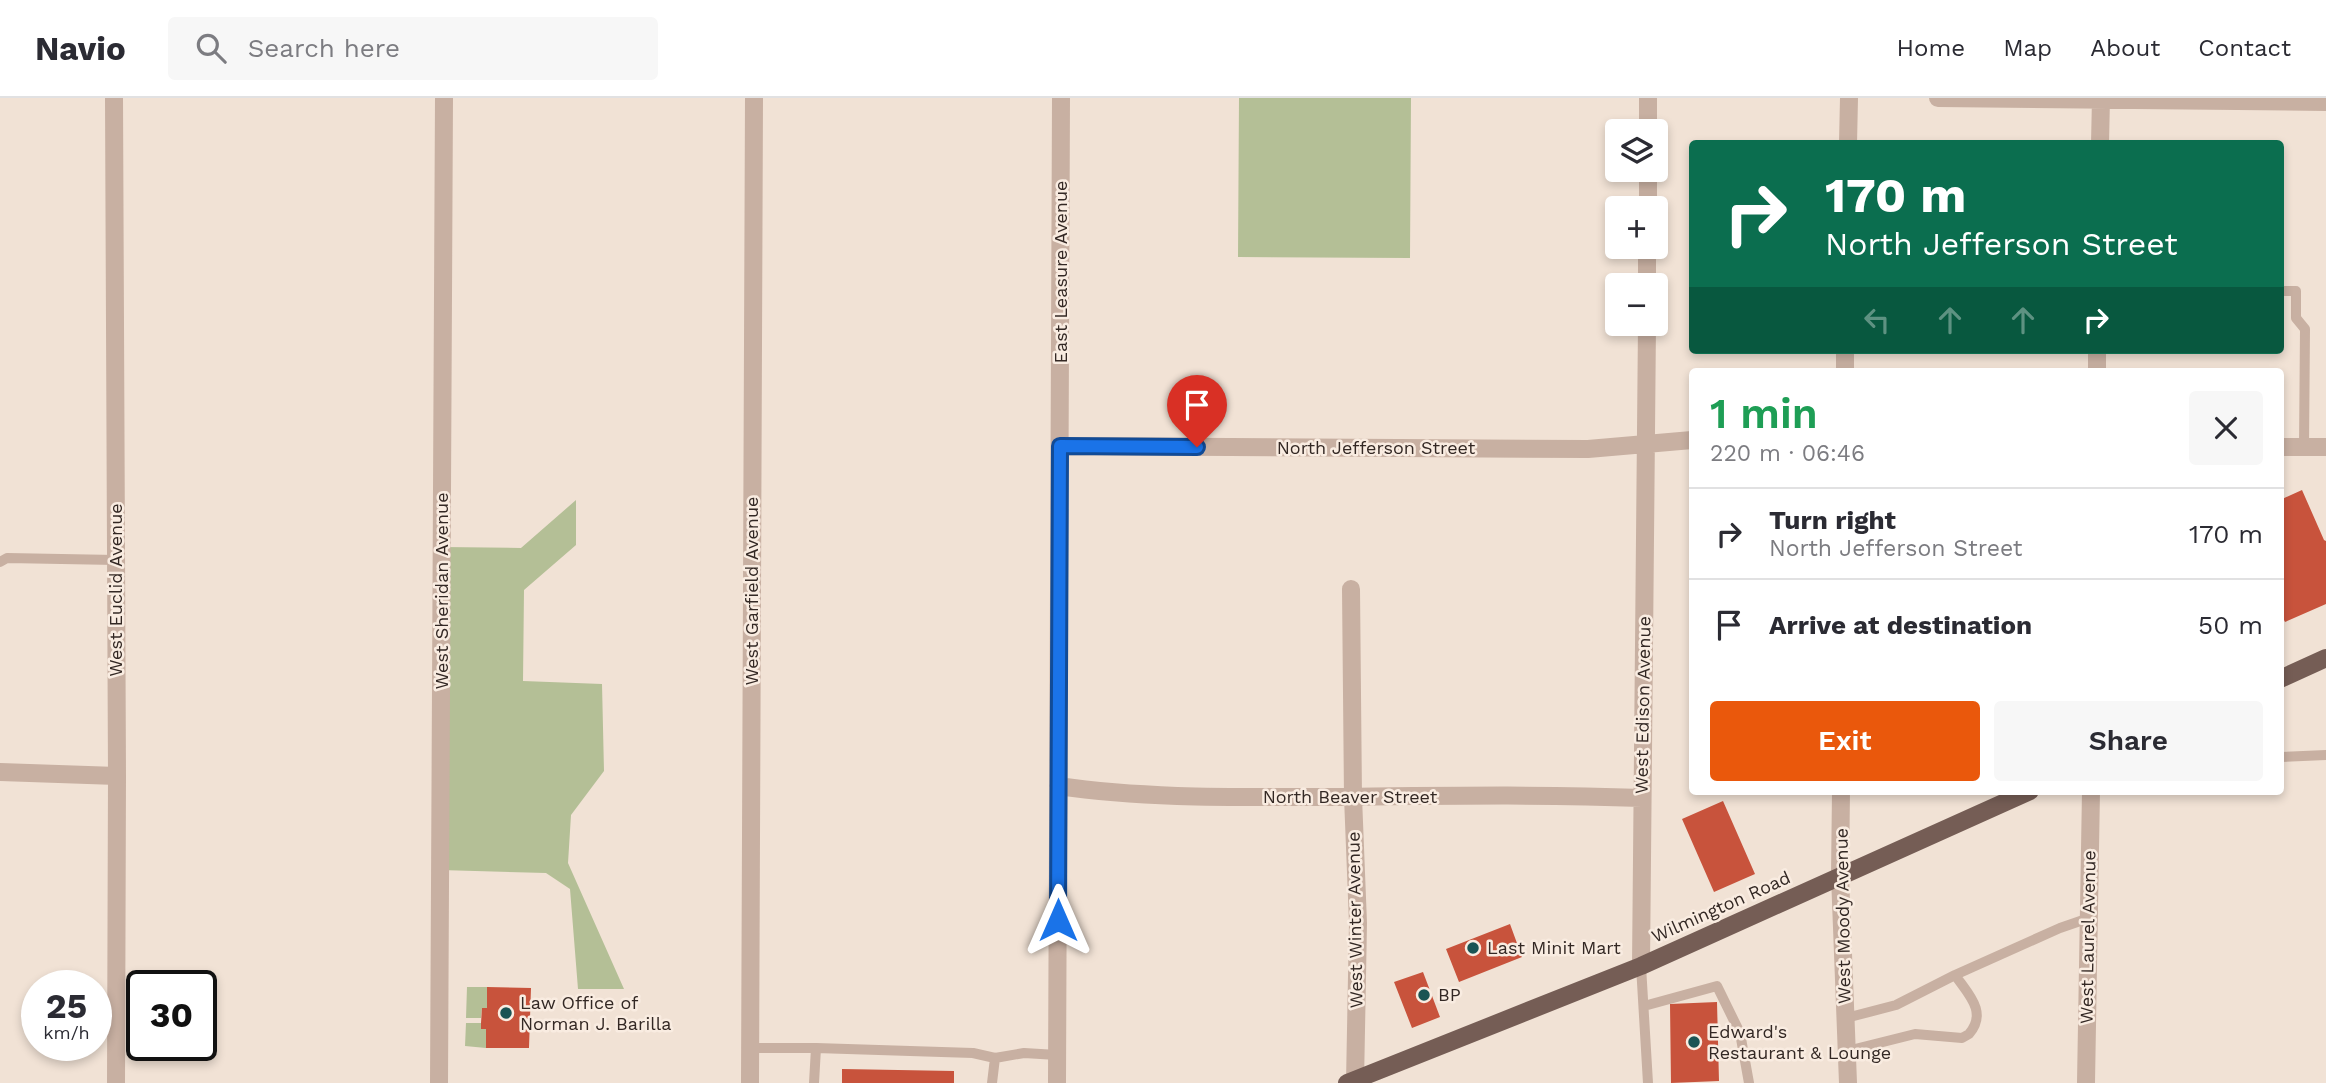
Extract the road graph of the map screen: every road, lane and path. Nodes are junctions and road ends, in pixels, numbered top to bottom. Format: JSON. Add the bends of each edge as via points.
{"nodes":[{"id":1,"x":114,"y":98,"type":"edge"},
{"id":2,"x":444,"y":98,"type":"edge"},
{"id":3,"x":754,"y":98,"type":"edge"},
{"id":4,"x":1061,"y":98,"type":"edge"},
{"id":5,"x":1648,"y":98,"type":"edge"},
{"id":6,"x":1849,"y":98,"type":"edge"},
{"id":7,"x":1938,"y":98,"type":"edge"},
{"id":8,"x":2101,"y":99,"type":"edge"},
{"id":9,"x":2326,"y":102,"type":"edge"},
{"id":10,"x":1648,"y":119,"type":"edge"},
{"id":11,"x":1848,"y":140,"type":"edge"},
{"id":12,"x":2100,"y":140,"type":"edge"},
{"id":13,"x":2284,"y":291,"type":"edge"},
{"id":14,"x":1647,"y":336,"type":"edge"},
{"id":15,"x":1689,"y":440,"type":"edge"},
{"id":16,"x":1646,"y":444,"type":"junction"},
{"id":17,"x":1060,"y":446,"type":"junction"},
{"id":18,"x":2284,"y":447,"type":"edge"},
{"id":19,"x":2304,"y":447,"type":"junction"},
{"id":20,"x":2326,"y":447,"type":"edge"},
{"id":21,"x":116,"y":560,"type":"junction"},
{"id":22,"x":0,"y":562,"type":"edge"},
{"id":23,"x":1351,"y":589,"type":"dead end"},
{"id":24,"x":2326,"y":658,"type":"edge"},
{"id":25,"x":2284,"y":677,"type":"edge"},
{"id":26,"x":2326,"y":755,"type":"edge"},
{"id":27,"x":2284,"y":757,"type":"edge"},
{"id":28,"x":0,"y":772,"type":"edge"},
{"id":29,"x":117,"y":776,"type":"junction"},
{"id":30,"x":1058,"y":786,"type":"junction"},
{"id":31,"x":1841,"y":795,"type":"edge"},
{"id":32,"x":2021,"y":795,"type":"edge"},
{"id":33,"x":2091,"y":795,"type":"edge"},
{"id":34,"x":1353,"y":797,"type":"junction"},
{"id":35,"x":1642,"y":798,"type":"junction"},
{"id":36,"x":1840,"y":876,"type":"junction"},
{"id":37,"x":2089,"y":918,"type":"junction"},
{"id":38,"x":1641,"y":966,"type":"junction"},
{"id":39,"x":1955,"y":975,"type":"junction"},
{"id":40,"x":1644,"y":1006,"type":"junction"},
{"id":41,"x":1846,"y":1018,"type":"junction"},
{"id":42,"x":750,"y":1048,"type":"junction"},
{"id":43,"x":816,"y":1048,"type":"junction"},
{"id":44,"x":1847,"y":1051,"type":"junction"},
{"id":45,"x":1057,"y":1055,"type":"junction"},
{"id":46,"x":995,"y":1058,"type":"junction"},
{"id":47,"x":1352,"y":1082,"type":"edge"},
{"id":48,"x":116,"y":1083,"type":"edge"},
{"id":49,"x":439,"y":1083,"type":"edge"},
{"id":50,"x":750,"y":1083,"type":"edge"},
{"id":51,"x":814,"y":1083,"type":"edge"},
{"id":52,"x":992,"y":1083,"type":"edge"},
{"id":53,"x":1057,"y":1083,"type":"edge"},
{"id":54,"x":1648,"y":1083,"type":"edge"},
{"id":55,"x":1749,"y":1083,"type":"edge"},
{"id":56,"x":1848,"y":1083,"type":"edge"},
{"id":57,"x":2086,"y":1083,"type":"edge"}],
"edges":[{"from":1,"to":21,"type":"street","name":"West Euclid Avenue"},
{"from":2,"to":49,"type":"street","name":"West Sheridan Avenue"},
{"from":3,"to":42,"type":"street","name":"West Garfield Avenue"},
{"from":4,"to":17,"type":"street","name":"East Leasure Avenue"},
{"from":5,"to":10,"type":"street"},
{"from":6,"to":11,"type":"street"},
{"from":7,"to":8,"type":"street"},
{"from":8,"to":9,"type":"street"},
{"from":8,"to":12,"type":"street"},
{"from":13,"to":19,"type":"lane","via":[[2297,291],[2296,318],[2305,329]]},
{"from":14,"to":16,"type":"street","name":"West Edison Avenue"},
{"from":15,"to":16,"type":"street","name":"North Jefferson Street"},
{"from":16,"to":17,"type":"street","name":"North Jefferson Street","via":[[1588,449]]},
{"from":16,"to":35,"type":"street","name":"West Edison Avenue"},
{"from":17,"to":30,"type":"street","name":"East Leasure Avenue"},
{"from":18,"to":19,"type":"street"},
{"from":19,"to":20,"type":"street"},
{"from":21,"to":22,"type":"lane","via":[[7,558]]},
{"from":21,"to":29,"type":"street","name":"West Euclid Avenue"},
{"from":23,"to":34,"type":"street","name":"West Winter Avenue"},
{"from":24,"to":25,"type":"main road"},
{"from":26,"to":27,"type":"lane"},
{"from":28,"to":29,"type":"street"},
{"from":29,"to":48,"type":"street","name":"West Euclid Avenue"},
{"from":30,"to":34,"type":"street","name":"North Beaver Street","via":[[1171,796]]},
{"from":30,"to":45,"type":"street","name":"East Leasure Avenue"},
{"from":31,"to":36,"type":"street","name":"West Moody Avenue"},
{"from":32,"to":36,"type":"main road","name":"Wilmington Road"},
{"from":33,"to":37,"type":"street","name":"West Laurel Avenue"},
{"from":34,"to":35,"type":"street","name":"North Beaver Street"},
{"from":34,"to":47,"type":"street","name":"West Winter Avenue","via":[[1358,923]]},
{"from":35,"to":38,"type":"street","name":"West Edison Avenue"},
{"from":36,"to":38,"type":"main road","name":"Wilmington Road"},
{"from":36,"to":41,"type":"street","name":"West Moody Avenue"},
{"from":37,"to":39,"type":"lane"},
{"from":37,"to":57,"type":"street","name":"West Laurel Avenue"},
{"from":38,"to":40,"type":"lane"},
{"from":38,"to":47,"type":"main road","name":"Wilmington Road"},
{"from":39,"to":41,"type":"lane","via":[[1896,1005]]},
{"from":39,"to":44,"type":"lane","via":[[1977,1008],[1969,1034],[1962,1038],[1914,1034]]},
{"from":40,"to":54,"type":"lane"},
{"from":40,"to":55,"type":"lane","via":[[1717,986],[1741,1033]]},
{"from":41,"to":44,"type":"street","name":"West Moody Avenue"},
{"from":42,"to":43,"type":"lane"},
{"from":42,"to":50,"type":"street","name":"West Garfield Avenue"},
{"from":43,"to":46,"type":"lane","via":[[973,1053]]},
{"from":43,"to":51,"type":"lane"},
{"from":44,"to":56,"type":"street","name":"West Moody Avenue"},
{"from":45,"to":46,"type":"lane","via":[[1024,1053]]},
{"from":45,"to":53,"type":"street","name":"East Leasure Avenue"},
{"from":46,"to":52,"type":"lane"}]}
